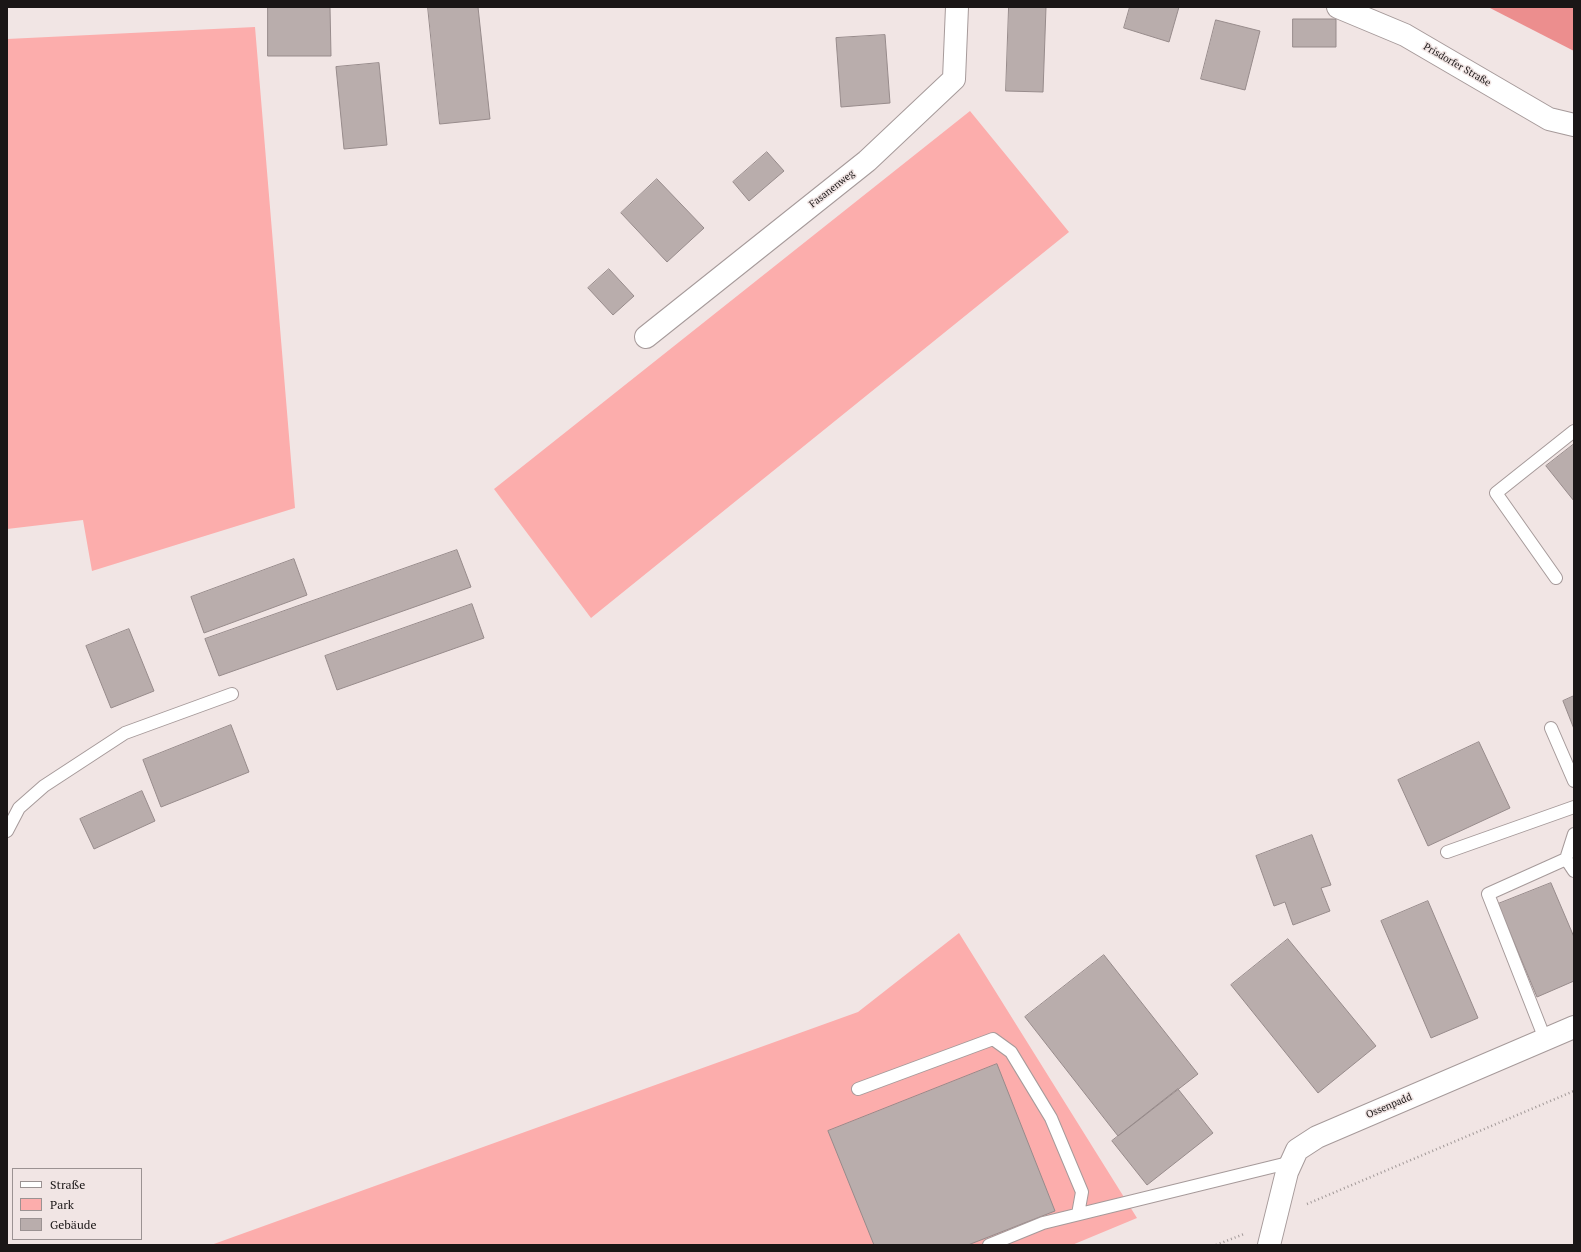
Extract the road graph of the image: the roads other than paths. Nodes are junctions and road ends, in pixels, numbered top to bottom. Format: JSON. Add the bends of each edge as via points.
{"nodes":[{"id":1,"x":957,"y":7,"type":"edge"},
{"id":2,"x":1338,"y":7,"type":"edge"},
{"id":3,"x":1574,"y":125,"type":"edge"},
{"id":4,"x":646,"y":337,"type":"dead end"},
{"id":5,"x":1574,"y":431,"type":"edge"},
{"id":6,"x":1556,"y":578,"type":"dead end"},
{"id":7,"x":232,"y":694,"type":"dead end"},
{"id":8,"x":1551,"y":728,"type":"dead end"},
{"id":9,"x":1574,"y":781,"type":"edge"},
{"id":10,"x":1574,"y":806,"type":"edge"},
{"id":11,"x":7,"y":831,"type":"edge"},
{"id":12,"x":1574,"y":834,"type":"edge"},
{"id":13,"x":1446,"y":852,"type":"dead end"},
{"id":14,"x":1566,"y":859,"type":"junction"},
{"id":15,"x":1574,"y":870,"type":"edge"},
{"id":16,"x":1574,"y":1027,"type":"edge"},
{"id":17,"x":1545,"y":1039,"type":"junction"},
{"id":18,"x":858,"y":1088,"type":"dead end"},
{"id":19,"x":1292,"y":1162,"type":"junction"},
{"id":20,"x":1078,"y":1214,"type":"junction"},
{"id":21,"x":989,"y":1245,"type":"edge"},
{"id":22,"x":1269,"y":1245,"type":"edge"}],
"edges":[{"from":1,"to":4,"type":"street","name":"Fasanenweg","via":[[954,79],[867,161]]},
{"from":2,"to":3,"type":"street","name":"Prisdorfer Straße","via":[[1405,35],[1549,119]]},
{"from":5,"to":6,"type":"lane","via":[[1496,493]]},
{"from":7,"to":11,"type":"lane","via":[[124,733],[44,786],[19,808]]},
{"from":8,"to":9,"type":"lane"},
{"from":10,"to":13,"type":"lane"},
{"from":12,"to":14,"type":"lane"},
{"from":14,"to":15,"type":"lane"},
{"from":14,"to":17,"type":"lane","via":[[1488,894]]},
{"from":16,"to":17,"type":"street","name":"Ossenpadd"},
{"from":17,"to":19,"type":"street","name":"Ossenpadd","via":[[1317,1137],[1297,1150]]},
{"from":18,"to":20,"type":"lane","via":[[993,1039],[1010,1052],[1051,1118],[1082,1192]]},
{"from":19,"to":20,"type":"lane"},
{"from":19,"to":22,"type":"street","name":"Ossenpadd","via":[[1287,1172]]},
{"from":20,"to":21,"type":"lane","via":[[1043,1223]]}]}
